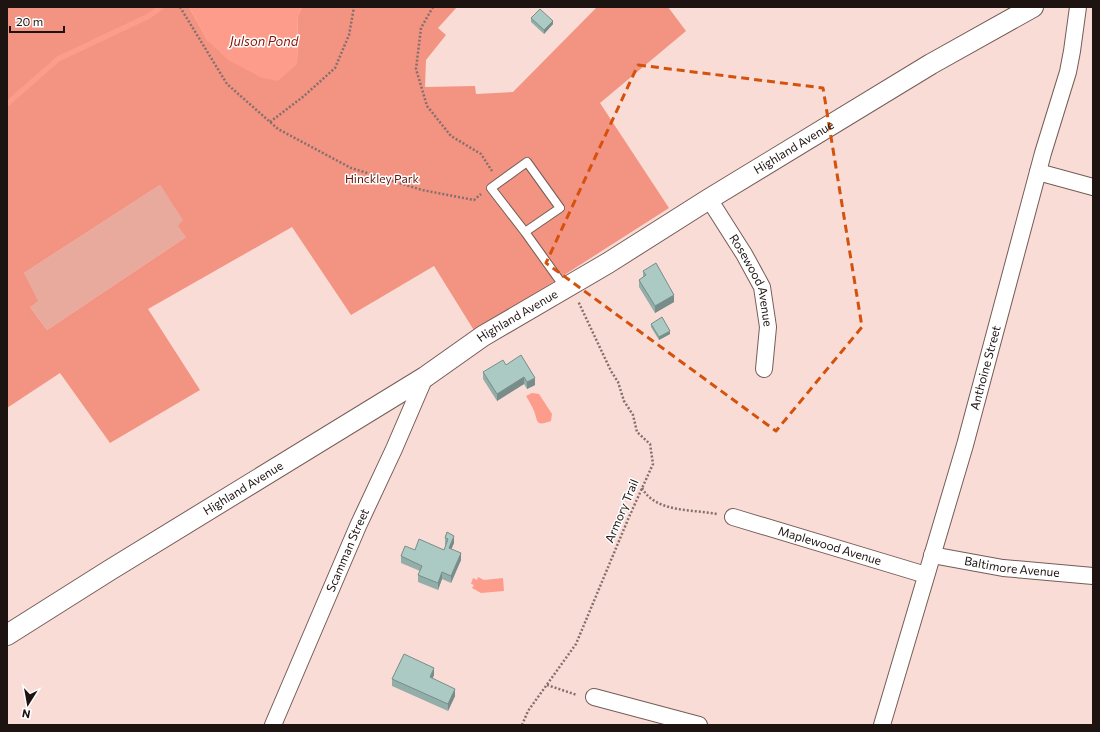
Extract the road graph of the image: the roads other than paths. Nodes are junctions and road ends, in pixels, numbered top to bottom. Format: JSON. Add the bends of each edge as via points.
{"nodes":[{"id":1,"x":1034,"y":7,"type":"edge"},
{"id":2,"x":1078,"y":7,"type":"edge"},
{"id":3,"x":1038,"y":172,"type":"junction"},
{"id":4,"x":1093,"y":187,"type":"edge"},
{"id":5,"x":709,"y":200,"type":"junction"},
{"id":6,"x":525,"y":232,"type":"junction"},
{"id":7,"x":572,"y":295,"type":"junction"},
{"id":8,"x":764,"y":368,"type":"dead end"},
{"id":9,"x":425,"y":378,"type":"junction"},
{"id":10,"x":733,"y":517,"type":"road end"},
{"id":11,"x":932,"y":555,"type":"junction"},
{"id":12,"x":926,"y":576,"type":"junction"},
{"id":13,"x":1093,"y":576,"type":"edge"},
{"id":14,"x":7,"y":635,"type":"edge"},
{"id":15,"x":594,"y":697,"type":"road end"},
{"id":16,"x":273,"y":725,"type":"edge"},
{"id":17,"x":699,"y":725,"type":"edge"},
{"id":18,"x":882,"y":725,"type":"edge"}],
"edges":[{"from":1,"to":5,"type":"street","name":"Highland Avenue","via":[[931,64]]},
{"from":2,"to":3,"type":"street","name":"Anthoine Street","via":[[1071,58]]},
{"from":3,"to":4,"type":"street"},
{"from":3,"to":11,"type":"street","name":"Anthoine Street","via":[[967,437]]},
{"from":5,"to":7,"type":"street","name":"Highland Avenue"},
{"from":5,"to":8,"type":"street","name":"Rosewood Avenue","via":[[762,287],[768,327]]},
{"from":6,"to":6,"type":"lane","via":[[491,188],[527,162],[560,208]]},
{"from":6,"to":7,"type":"lane"},
{"from":7,"to":9,"type":"street","name":"Highland Avenue","via":[[483,336]]},
{"from":9,"to":14,"type":"street","name":"Highland Avenue"},
{"from":9,"to":16,"type":"street","name":"Scamman Street"},
{"from":10,"to":12,"type":"street","name":"Maplewood Avenue"},
{"from":11,"to":12,"type":"street","name":"Anthoine Street"},
{"from":11,"to":13,"type":"street","name":"Baltimore Avenue","via":[[1003,568]]},
{"from":12,"to":18,"type":"street","name":"Anthoine Street"},
{"from":15,"to":17,"type":"street"}]}
